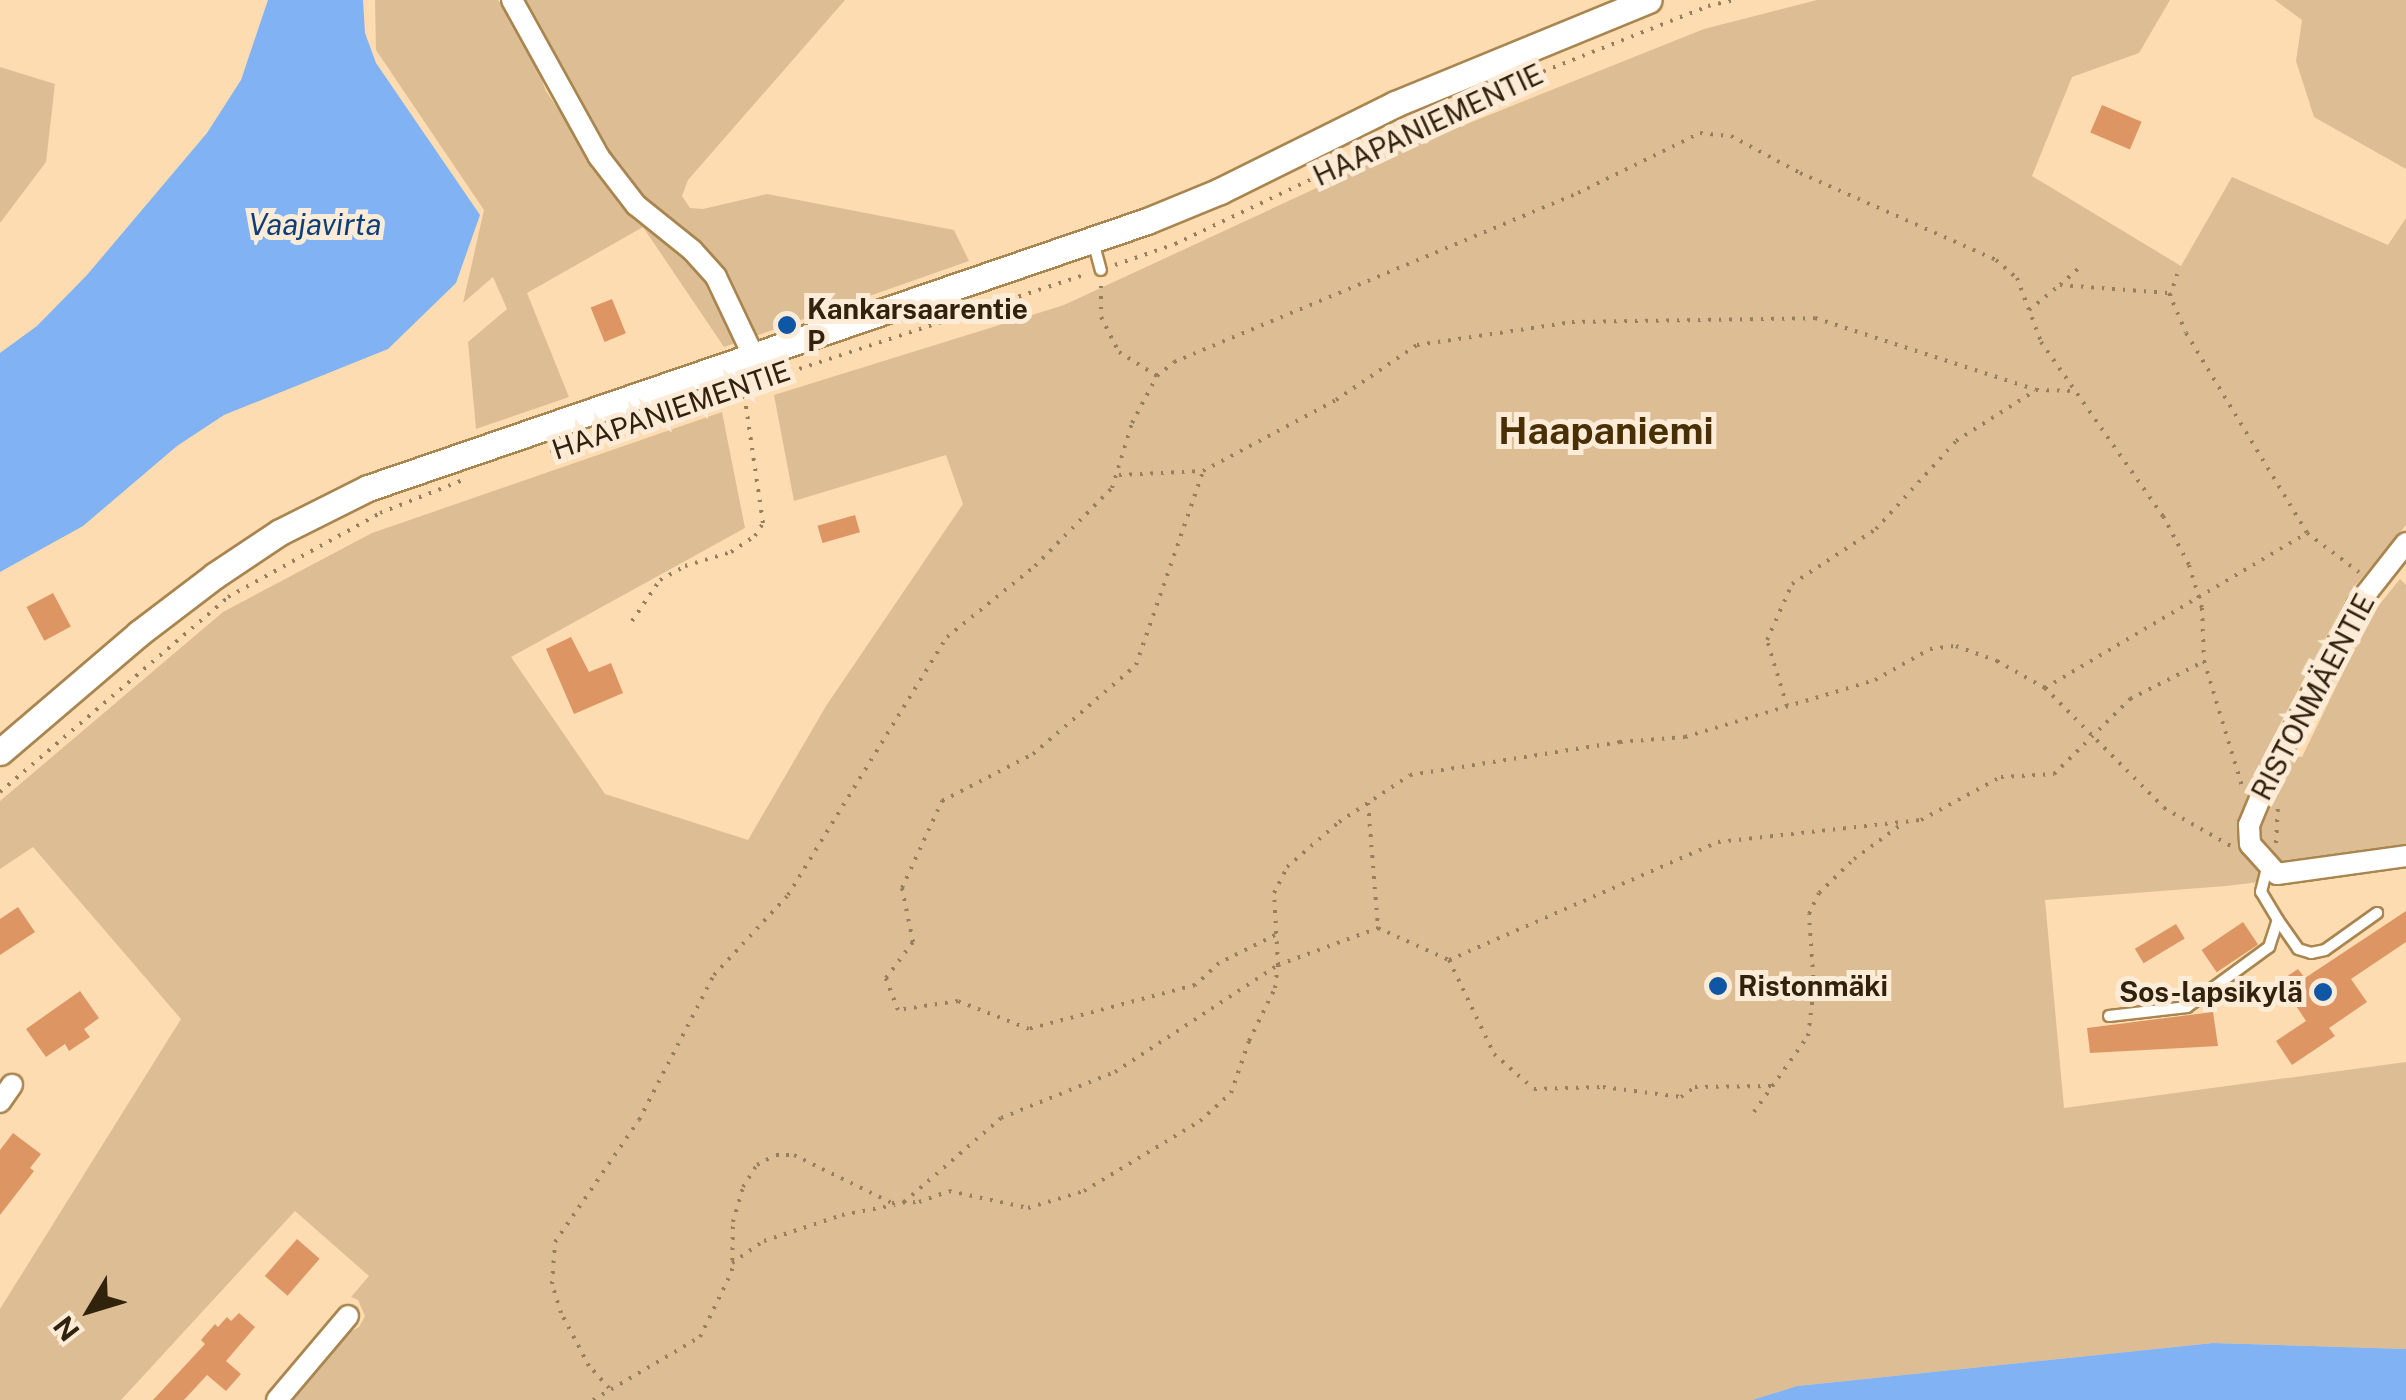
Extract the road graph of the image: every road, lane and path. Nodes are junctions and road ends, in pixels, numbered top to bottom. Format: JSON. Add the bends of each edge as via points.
{"nodes":[{"id":1,"x":512,"y":0,"type":"edge"},
{"id":2,"x":1648,"y":0,"type":"edge"},
{"id":3,"x":1735,"y":0,"type":"edge"},
{"id":4,"x":1092,"y":240,"type":"junction"},
{"id":5,"x":2082,"y":265,"type":"dead end"},
{"id":6,"x":1100,"y":270,"type":"junction"},
{"id":7,"x":2177,"y":274,"type":"dead end"},
{"id":8,"x":2060,"y":286,"type":"junction"},
{"id":9,"x":2170,"y":296,"type":"junction"},
{"id":10,"x":2029,"y":310,"type":"junction"},
{"id":11,"x":745,"y":368,"type":"junction"},
{"id":12,"x":1156,"y":376,"type":"junction"},
{"id":13,"x":2036,"y":390,"type":"junction"},
{"id":14,"x":2077,"y":391,"type":"junction"},
{"id":15,"x":545,"y":452,"type":"dead end"},
{"id":16,"x":1203,"y":471,"type":"junction"},
{"id":17,"x":1119,"y":475,"type":"junction"},
{"id":18,"x":470,"y":478,"type":"dead end"},
{"id":19,"x":2308,"y":533,"type":"junction"},
{"id":20,"x":2406,"y":542,"type":"edge"},
{"id":21,"x":2374,"y":583,"type":"junction"},
{"id":22,"x":2199,"y":596,"type":"junction"},
{"id":23,"x":632,"y":621,"type":"dead end"},
{"id":24,"x":2204,"y":661,"type":"junction"},
{"id":25,"x":2045,"y":688,"type":"junction"},
{"id":26,"x":1787,"y":706,"type":"junction"},
{"id":27,"x":2093,"y":736,"type":"junction"},
{"id":28,"x":0,"y":752,"type":"edge"},
{"id":29,"x":0,"y":792,"type":"edge"},
{"id":30,"x":1368,"y":800,"type":"junction"},
{"id":31,"x":2257,"y":800,"type":"junction"},
{"id":32,"x":1906,"y":821,"type":"junction"},
{"id":33,"x":2406,"y":856,"type":"edge"},
{"id":34,"x":2259,"y":857,"type":"junction"},
{"id":35,"x":2377,"y":913,"type":"dead end"},
{"id":36,"x":2278,"y":920,"type":"junction"},
{"id":37,"x":1378,"y":928,"type":"junction"},
{"id":38,"x":1275,"y":935,"type":"junction"},
{"id":39,"x":1449,"y":960,"type":"junction"},
{"id":40,"x":1278,"y":965,"type":"junction"},
{"id":41,"x":2108,"y":1016,"type":"dead end"},
{"id":42,"x":1773,"y":1086,"type":"junction"},
{"id":43,"x":1754,"y":1112,"type":"dead end"},
{"id":44,"x":903,"y":1202,"type":"junction"},
{"id":45,"x":732,"y":1262,"type":"junction"},
{"id":46,"x":348,"y":1316,"type":"dead end"},
{"id":47,"x":609,"y":1388,"type":"junction"},
{"id":48,"x":277,"y":1400,"type":"edge"},
{"id":49,"x":592,"y":1400,"type":"edge"}],
"edges":[{"from":1,"to":11,"type":"street","via":[[599,157],[636,205],[716,277]]},
{"from":2,"to":4,"type":"street","name":"HAAPANIEMENTIE","via":[[1396,104],[1220,191]]},
{"from":3,"to":6,"type":"path","name":"HAAPANIEMENTIE","via":[[1514,83],[1175,244]]},
{"from":4,"to":6,"type":"lane"},
{"from":4,"to":11,"type":"street","name":"HAAPANIEMENTIE"},
{"from":5,"to":8,"type":"path"},
{"from":6,"to":11,"type":"path","name":"HAAPANIEMENTIE"},
{"from":6,"to":12,"type":"path","via":[[1102,316],[1118,352]]},
{"from":7,"to":9,"type":"path"},
{"from":8,"to":9,"type":"path"},
{"from":8,"to":10,"type":"path"},
{"from":9,"to":19,"type":"path","via":[[2186,334]]},
{"from":10,"to":12,"type":"path","via":[[2017,278],[1996,260],[1712,131],[1188,355]]},
{"from":10,"to":14,"type":"path","via":[[2042,342]]},
{"from":11,"to":15,"type":"path","name":"HAAPANIEMENTIE"},
{"from":11,"to":23,"type":"path","via":[[763,523],[731,552],[660,580]]},
{"from":11,"to":28,"type":"street","name":"HAAPANIEMENTIE","via":[[431,464],[308,517],[226,567],[138,634]]},
{"from":12,"to":17,"type":"path","via":[[1132,423]]},
{"from":13,"to":14,"type":"path"},
{"from":13,"to":16,"type":"path","via":[[1814,318],[1572,322],[1417,345],[1336,400]]},
{"from":13,"to":26,"type":"path","via":[[1956,441],[1876,529],[1792,584],[1767,640]]},
{"from":14,"to":22,"type":"path","via":[[2163,516]]},
{"from":16,"to":17,"type":"path"},
{"from":16,"to":38,"type":"path","via":[[1136,665],[1033,754],[942,802],[902,888],[912,942],[886,978],[898,1010],[958,1001],[1029,1029],[1195,986],[1219,962]]},
{"from":17,"to":47,"type":"path","via":[[1035,566],[947,637],[788,896],[722,963],[638,1120],[555,1242],[552,1284],[560,1312]]},
{"from":18,"to":29,"type":"path","via":[[380,513],[228,597]]},
{"from":19,"to":21,"type":"path"},
{"from":19,"to":22,"type":"path"},
{"from":20,"to":21,"type":"street","name":"RISTONMÄENTIE"},
{"from":21,"to":31,"type":"street","name":"RISTONMÄENTIE"},
{"from":22,"to":24,"type":"path"},
{"from":22,"to":25,"type":"path"},
{"from":24,"to":27,"type":"path","via":[[2130,699]]},
{"from":24,"to":31,"type":"path","via":[[2236,774]]},
{"from":25,"to":26,"type":"path","via":[[1956,646],[1930,649],[1875,680]]},
{"from":25,"to":27,"type":"path"},
{"from":26,"to":30,"type":"path","via":[[1685,737],[1410,775]]},
{"from":27,"to":32,"type":"path","via":[[2054,774],[2001,777]]},
{"from":27,"to":34,"type":"path","via":[[2182,822]]},
{"from":30,"to":37,"type":"path"},
{"from":30,"to":38,"type":"path","via":[[1286,867],[1274,893]]},
{"from":31,"to":34,"type":"street","name":"RISTONMÄENTIE","via":[[2249,825]]},
{"from":32,"to":39,"type":"path","via":[[1718,842]]},
{"from":32,"to":42,"type":"path","via":[[1819,893],[1809,914],[1814,988],[1808,1036]]},
{"from":33,"to":34,"type":"street","via":[[2277,874]]},
{"from":34,"to":36,"type":"lane","via":[[2261,892]]},
{"from":35,"to":36,"type":"lane","via":[[2311,953],[2298,949]]},
{"from":36,"to":41,"type":"lane","via":[[2270,947],[2187,1007]]},
{"from":37,"to":39,"type":"path"},
{"from":37,"to":40,"type":"path"},
{"from":38,"to":40,"type":"path"},
{"from":39,"to":42,"type":"path","via":[[1494,1054],[1534,1089],[1602,1087],[1681,1097],[1695,1087]]},
{"from":40,"to":44,"type":"path","via":[[1114,1072],[1001,1118]]},
{"from":40,"to":44,"type":"path","via":[[1231,1093],[1200,1121],[1050,1205],[1001,1206],[948,1190]]},
{"from":42,"to":43,"type":"path"},
{"from":44,"to":45,"type":"path","via":[[764,1240]]},
{"from":44,"to":45,"type":"path","via":[[865,1192],[794,1155],[776,1155],[757,1165],[743,1188]]},
{"from":45,"to":47,"type":"path","via":[[700,1337]]},
{"from":46,"to":48,"type":"street"},
{"from":47,"to":49,"type":"path"}]}
